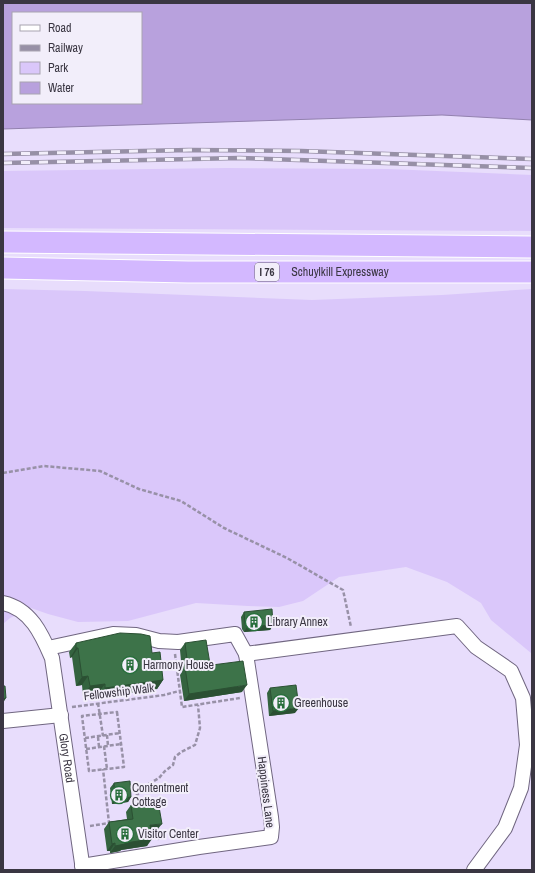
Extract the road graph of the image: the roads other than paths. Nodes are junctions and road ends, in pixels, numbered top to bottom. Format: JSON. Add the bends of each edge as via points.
{"nodes":[{"id":1,"x":3,"y":242,"type":"edge"},
{"id":2,"x":532,"y":248,"type":"edge"},
{"id":3,"x":3,"y":268,"type":"edge"},
{"id":4,"x":532,"y":272,"type":"edge"},
{"id":5,"x":3,"y":603,"type":"edge"},
{"id":6,"x":48,"y":648,"type":"junction"},
{"id":7,"x":246,"y":654,"type":"junction"},
{"id":8,"x":60,"y":712,"type":"junction"},
{"id":9,"x":3,"y":721,"type":"edge"},
{"id":10,"x":83,"y":868,"type":"edge"},
{"id":11,"x":474,"y":870,"type":"edge"}],
"edges":[{"from":1,"to":2,"type":"highway"},
{"from":3,"to":4,"type":"highway","name":"Schuylkill Expressway","number":"I 76","via":[[188,272]]},
{"from":5,"to":6,"type":"lane","name":"Glory Road","via":[[10,604],[28,616]]},
{"from":6,"to":7,"type":"lane","name":"Happiness Lane","via":[[113,634],[136,635],[159,641],[236,634]]},
{"from":6,"to":8,"type":"lane","name":"Glory Road","via":[[52,658]]},
{"from":7,"to":10,"type":"lane","name":"Happiness Lane","via":[[271,817],[271,837]]},
{"from":7,"to":11,"type":"lane","via":[[457,626],[476,647],[511,671],[523,698],[527,745],[521,788],[504,828]]},
{"from":8,"to":9,"type":"lane"},
{"from":8,"to":10,"type":"lane","name":"Glory Road"}]}
